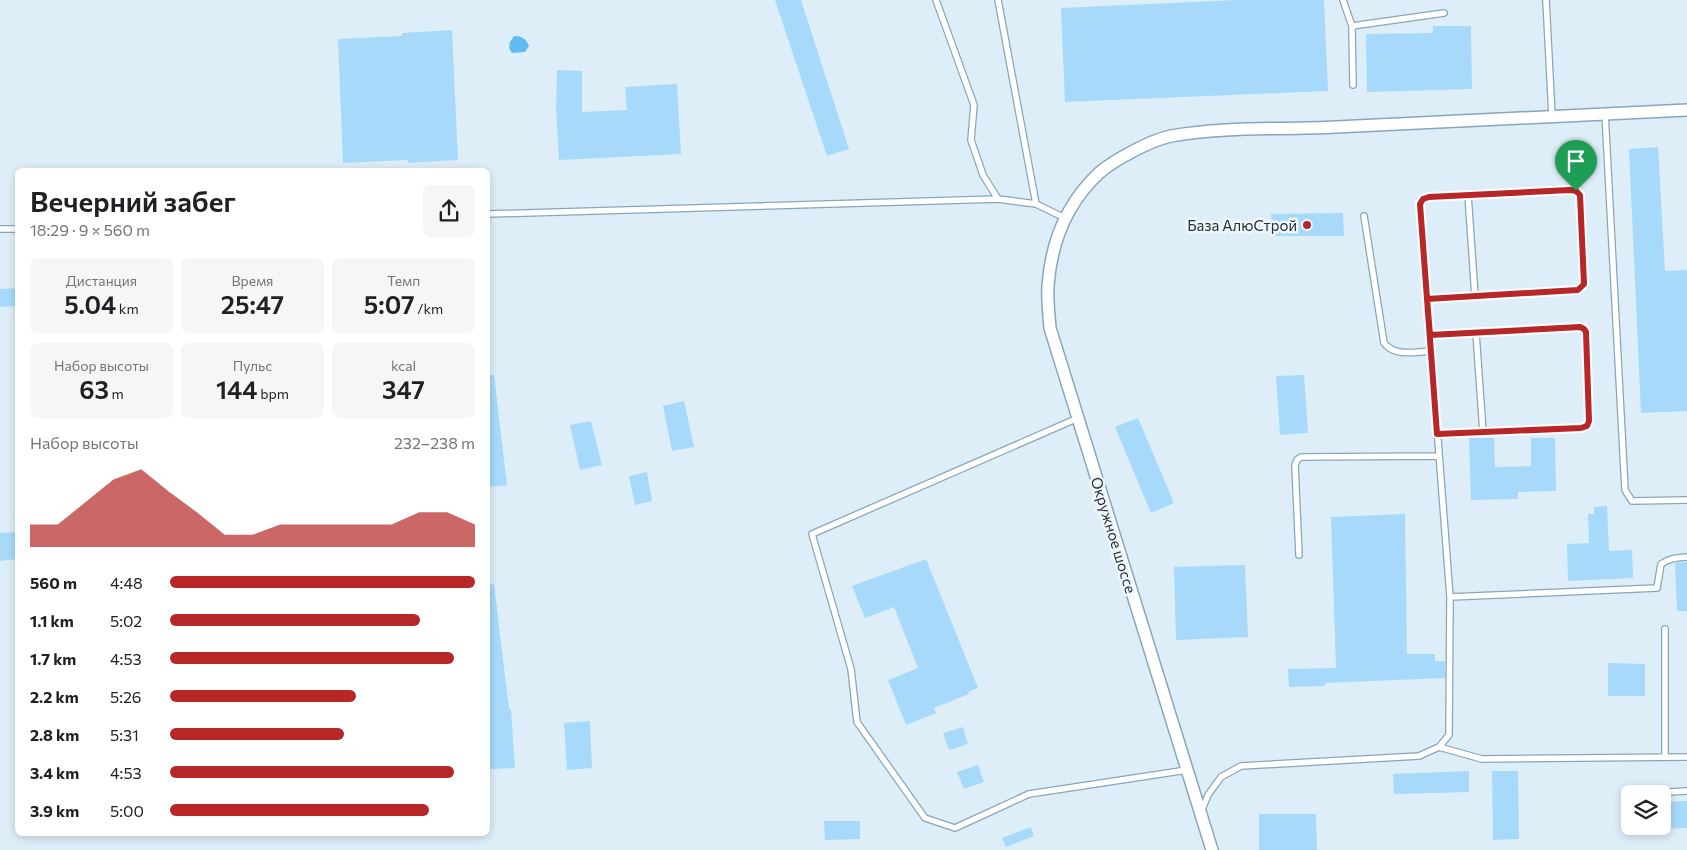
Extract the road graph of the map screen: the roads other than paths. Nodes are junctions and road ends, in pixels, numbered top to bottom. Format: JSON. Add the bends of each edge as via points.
{"nodes":[{"id":1,"x":936,"y":0,"type":"edge"},
{"id":2,"x":998,"y":0,"type":"edge"},
{"id":3,"x":1342,"y":0,"type":"edge"},
{"id":4,"x":1546,"y":0,"type":"edge"},
{"id":5,"x":1444,"y":13,"type":"dead end"},
{"id":6,"x":1352,"y":26,"type":"junction"},
{"id":7,"x":1353,"y":85,"type":"dead end"},
{"id":8,"x":1687,"y":110,"type":"edge"},
{"id":9,"x":1605,"y":114,"type":"junction"},
{"id":10,"x":1552,"y":116,"type":"junction"},
{"id":11,"x":1468,"y":195,"type":"junction"},
{"id":12,"x":998,"y":199,"type":"junction"},
{"id":13,"x":1036,"y":204,"type":"junction"},
{"id":14,"x":490,"y":214,"type":"edge"},
{"id":15,"x":1364,"y":216,"type":"dead end"},
{"id":16,"x":1066,"y":218,"type":"junction"},
{"id":17,"x":0,"y":229,"type":"edge"},
{"id":18,"x":15,"y":229,"type":"edge"},
{"id":19,"x":1475,"y":296,"type":"junction"},
{"id":20,"x":1427,"y":299,"type":"junction"},
{"id":21,"x":1476,"y":333,"type":"junction"},
{"id":22,"x":1430,"y":335,"type":"junction"},
{"id":23,"x":1431,"y":351,"type":"junction"},
{"id":24,"x":1078,"y":418,"type":"junction"},
{"id":25,"x":1483,"y":432,"type":"junction"},
{"id":26,"x":1437,"y":434,"type":"junction"},
{"id":27,"x":1439,"y":456,"type":"junction"},
{"id":28,"x":1687,"y":500,"type":"edge"},
{"id":29,"x":1299,"y":555,"type":"dead end"},
{"id":30,"x":1687,"y":557,"type":"edge"},
{"id":31,"x":1450,"y":597,"type":"junction"},
{"id":32,"x":1665,"y":629,"type":"dead end"},
{"id":33,"x":1439,"y":747,"type":"junction"},
{"id":34,"x":1665,"y":757,"type":"junction"},
{"id":35,"x":1687,"y":757,"type":"edge"},
{"id":36,"x":1188,"y":770,"type":"junction"},
{"id":37,"x":1687,"y":791,"type":"edge"},
{"id":38,"x":1671,"y":792,"type":"edge"},
{"id":39,"x":1201,"y":812,"type":"junction"},
{"id":40,"x":1212,"y":850,"type":"edge"}],
"edges":[{"from":1,"to":12,"type":"lane","via":[[974,105],[971,140],[984,175]]},
{"from":2,"to":13,"type":"lane"},
{"from":3,"to":6,"type":"lane"},
{"from":4,"to":10,"type":"lane"},
{"from":5,"to":6,"type":"lane"},
{"from":6,"to":7,"type":"lane"},
{"from":8,"to":9,"type":"street","name":"Окружное шоссе"},
{"from":9,"to":10,"type":"street","name":"Окружное шоссе"},
{"from":9,"to":28,"type":"lane","via":[[1625,490],[1632,501]]},
{"from":10,"to":16,"type":"street","name":"Окружное шоссе","via":[[1211,132],[1169,137],[1131,152],[1100,172],[1079,194]]},
{"from":11,"to":19,"type":"lane"},
{"from":11,"to":19,"type":"lane","via":[[1570,190],[1580,195],[1582,288]]},
{"from":11,"to":20,"type":"lane","via":[[1429,197],[1420,204]]},
{"from":12,"to":13,"type":"lane"},
{"from":12,"to":14,"type":"lane"},
{"from":13,"to":16,"type":"lane"},
{"from":15,"to":23,"type":"lane","via":[[1384,343],[1396,352]]},
{"from":16,"to":24,"type":"street","name":"Окружное шоссе","via":[[1052,249],[1048,287],[1050,328]]},
{"from":17,"to":18,"type":"lane"},
{"from":19,"to":20,"type":"lane"},
{"from":20,"to":22,"type":"lane"},
{"from":21,"to":22,"type":"lane"},
{"from":21,"to":25,"type":"lane"},
{"from":21,"to":25,"type":"lane","via":[[1580,327],[1586,332],[1587,426]]},
{"from":22,"to":23,"type":"lane"},
{"from":23,"to":26,"type":"lane"},
{"from":24,"to":36,"type":"street","name":"Окружное шоссе"},
{"from":24,"to":36,"type":"lane","via":[[812,534],[851,669],[857,722],[925,818],[955,828],[1029,794]]},
{"from":25,"to":26,"type":"lane"},
{"from":26,"to":27,"type":"lane"},
{"from":27,"to":29,"type":"lane","via":[[1301,457],[1295,465]]},
{"from":27,"to":31,"type":"lane"},
{"from":30,"to":31,"type":"lane","via":[[1661,564],[1657,588]]},
{"from":31,"to":33,"type":"lane","via":[[1449,735]]},
{"from":32,"to":34,"type":"lane"},
{"from":33,"to":34,"type":"lane","via":[[1482,759]]},
{"from":33,"to":39,"type":"lane","via":[[1419,756],[1241,766],[1222,777],[1208,795]]},
{"from":34,"to":35,"type":"lane"},
{"from":36,"to":39,"type":"street","name":"Окружное шоссе"},
{"from":37,"to":38,"type":"lane"},
{"from":39,"to":40,"type":"street","name":"Окружное шоссе"}]}
